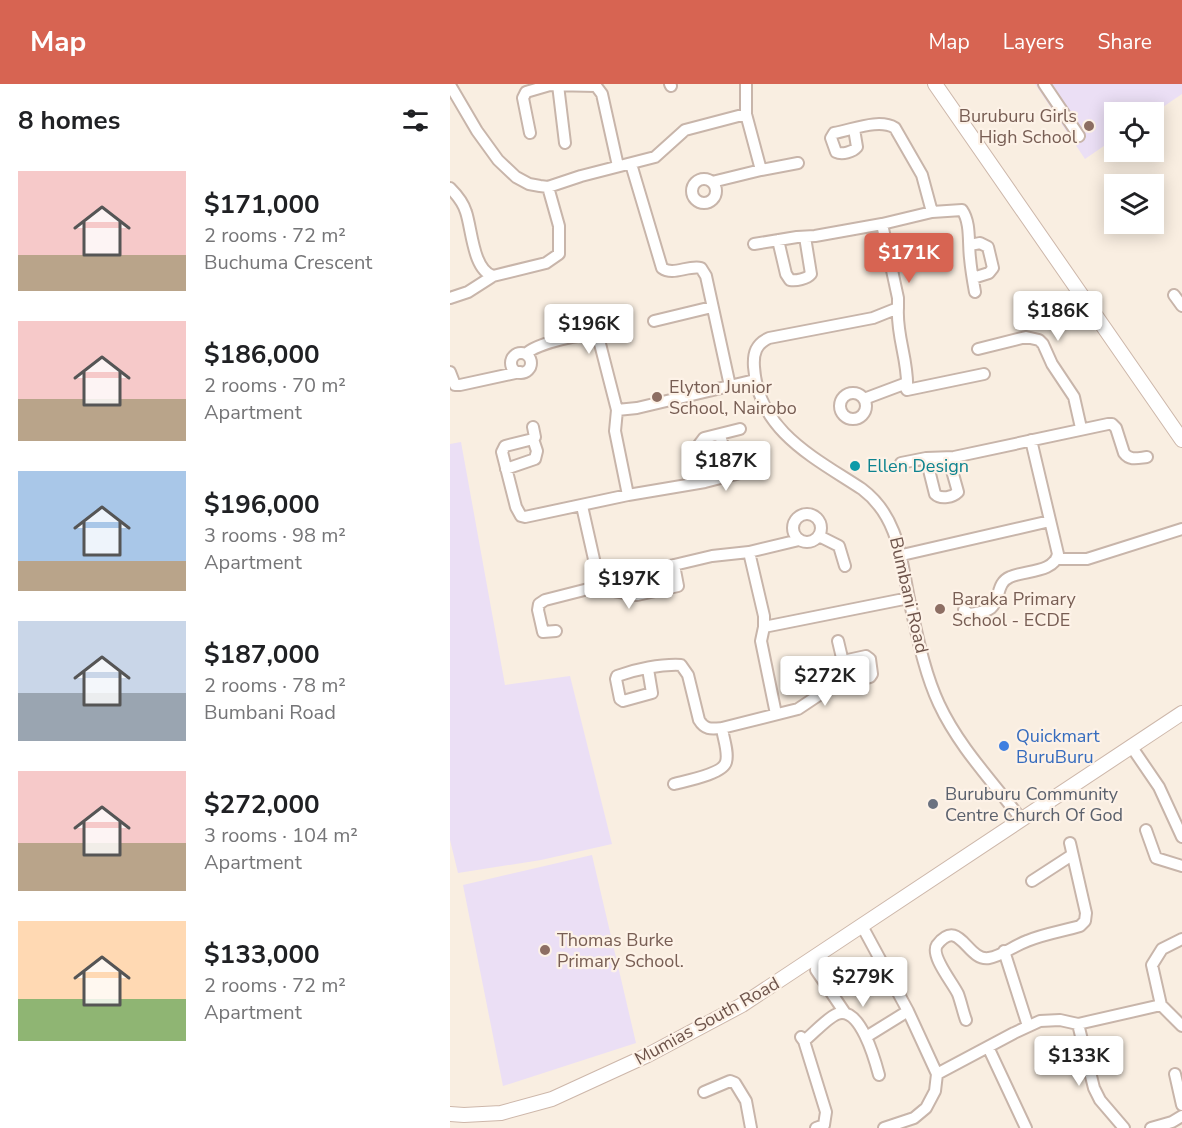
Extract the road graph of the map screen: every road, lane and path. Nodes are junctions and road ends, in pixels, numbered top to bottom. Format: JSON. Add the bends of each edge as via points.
{"nodes":[{"id":1,"x":577,"y":84,"type":"edge"},
{"id":2,"x":746,"y":84,"type":"edge"},
{"id":3,"x":935,"y":84,"type":"edge"},
{"id":4,"x":1044,"y":84,"type":"edge"},
{"id":5,"x":450,"y":85,"type":"edge"},
{"id":6,"x":552,"y":85,"type":"edge"},
{"id":7,"x":746,"y":114,"type":"junction"},
{"id":8,"x":854,"y":129,"type":"dead end"},
{"id":9,"x":530,"y":134,"type":"dead end"},
{"id":10,"x":1079,"y":136,"type":"dead end"},
{"id":11,"x":565,"y":143,"type":"dead end"},
{"id":12,"x":798,"y":163,"type":"dead end"},
{"id":13,"x":631,"y":164,"type":"junction"},
{"id":14,"x":618,"y":166,"type":"junction"},
{"id":15,"x":761,"y":170,"type":"junction"},
{"id":16,"x":712,"y":182,"type":"dead end"},
{"id":17,"x":548,"y":187,"type":"junction"},
{"id":18,"x":450,"y":188,"type":"edge"},
{"id":19,"x":932,"y":212,"type":"junction"},
{"id":20,"x":882,"y":224,"type":"junction"},
{"id":21,"x":805,"y":237,"type":"junction"},
{"id":22,"x":778,"y":240,"type":"junction"},
{"id":23,"x":754,"y":244,"type":"dead end"},
{"id":24,"x":970,"y":245,"type":"junction"},
{"id":25,"x":493,"y":276,"type":"junction"},
{"id":26,"x":973,"y":278,"type":"junction"},
{"id":27,"x":975,"y":292,"type":"dead end"},
{"id":28,"x":1174,"y":295,"type":"dead end"},
{"id":29,"x":450,"y":298,"type":"edge"},
{"id":30,"x":1182,"y":306,"type":"edge"},
{"id":31,"x":712,"y":307,"type":"junction"},
{"id":32,"x":898,"y":308,"type":"junction"},
{"id":33,"x":654,"y":321,"type":"dead end"},
{"id":34,"x":978,"y":349,"type":"dead end"},
{"id":35,"x":450,"y":372,"type":"edge"},
{"id":36,"x":984,"y":374,"type":"dead end"},
{"id":37,"x":755,"y":380,"type":"junction"},
{"id":38,"x":730,"y":386,"type":"junction"},
{"id":39,"x":907,"y":390,"type":"junction"},
{"id":40,"x":864,"y":399,"type":"dead end"},
{"id":41,"x":617,"y":410,"type":"junction"},
{"id":42,"x":533,"y":428,"type":"dead end"},
{"id":43,"x":1081,"y":428,"type":"junction"},
{"id":44,"x":740,"y":429,"type":"dead end"},
{"id":45,"x":720,"y":435,"type":"junction"},
{"id":46,"x":534,"y":439,"type":"junction"},
{"id":47,"x":1031,"y":440,"type":"junction"},
{"id":48,"x":1182,"y":440,"type":"edge"},
{"id":49,"x":954,"y":457,"type":"junction"},
{"id":50,"x":1147,"y":457,"type":"dead end"},
{"id":51,"x":926,"y":458,"type":"junction"},
{"id":52,"x":901,"y":463,"type":"dead end"},
{"id":53,"x":506,"y":469,"type":"junction"},
{"id":54,"x":705,"y":482,"type":"junction"},
{"id":55,"x":628,"y":495,"type":"junction"},
{"id":56,"x":582,"y":506,"type":"junction"},
{"id":57,"x":1050,"y":521,"type":"junction"},
{"id":58,"x":1182,"y":529,"type":"edge"},
{"id":59,"x":819,"y":536,"type":"junction"},
{"id":60,"x":799,"y":540,"type":"junction"},
{"id":61,"x":749,"y":552,"type":"junction"},
{"id":62,"x":902,"y":555,"type":"junction"},
{"id":63,"x":1056,"y":559,"type":"junction"},
{"id":64,"x":674,"y":565,"type":"junction"},
{"id":65,"x":845,"y":566,"type":"dead end"},
{"id":66,"x":658,"y":568,"type":"dead end"},
{"id":67,"x":600,"y":586,"type":"junction"},
{"id":68,"x":909,"y":598,"type":"junction"},
{"id":69,"x":964,"y":610,"type":"dead end"},
{"id":70,"x":764,"y":627,"type":"junction"},
{"id":71,"x":556,"y":632,"type":"dead end"},
{"id":72,"x":838,"y":641,"type":"dead end"},
{"id":73,"x":843,"y":661,"type":"junction"},
{"id":74,"x":648,"y":669,"type":"dead end"},
{"id":75,"x":848,"y":683,"type":"junction"},
{"id":76,"x":1182,"y":713,"type":"edge"},
{"id":77,"x":776,"y":714,"type":"junction"},
{"id":78,"x":722,"y":728,"type":"junction"},
{"id":79,"x":1131,"y":746,"type":"junction"},
{"id":80,"x":674,"y":784,"type":"dead end"},
{"id":81,"x":1021,"y":819,"type":"junction"},
{"id":82,"x":1146,"y":830,"type":"dead end"},
{"id":83,"x":1182,"y":837,"type":"edge"},
{"id":84,"x":1070,"y":843,"type":"dead end"},
{"id":85,"x":1072,"y":855,"type":"junction"},
{"id":86,"x":1182,"y":866,"type":"edge"},
{"id":87,"x":1032,"y":881,"type":"dead end"},
{"id":88,"x":862,"y":926,"type":"junction"},
{"id":89,"x":1182,"y":939,"type":"edge"},
{"id":90,"x":1004,"y":951,"type":"junction"},
{"id":91,"x":817,"y":956,"type":"junction"},
{"id":92,"x":1161,"y":1005,"type":"junction"},
{"id":93,"x":908,"y":1011,"type":"junction"},
{"id":94,"x":845,"y":1013,"type":"junction"},
{"id":95,"x":966,"y":1020,"type":"dead end"},
{"id":96,"x":1078,"y":1024,"type":"junction"},
{"id":97,"x":1028,"y":1026,"type":"junction"},
{"id":98,"x":1182,"y":1026,"type":"edge"},
{"id":99,"x":866,"y":1036,"type":"junction"},
{"id":100,"x":988,"y":1047,"type":"junction"},
{"id":101,"x":879,"y":1074,"type":"dead end"},
{"id":102,"x":937,"y":1074,"type":"junction"},
{"id":103,"x":1175,"y":1074,"type":"dead end"},
{"id":104,"x":704,"y":1092,"type":"dead end"},
{"id":105,"x":1182,"y":1105,"type":"edge"},
{"id":106,"x":450,"y":1114,"type":"edge"},
{"id":107,"x":1182,"y":1116,"type":"edge"},
{"id":108,"x":751,"y":1128,"type":"edge"},
{"id":109,"x":816,"y":1128,"type":"edge"},
{"id":110,"x":884,"y":1128,"type":"edge"},
{"id":111,"x":1026,"y":1128,"type":"edge"},
{"id":112,"x":1124,"y":1128,"type":"edge"},
{"id":113,"x":1152,"y":1128,"type":"edge"}],
"edges":[{"from":1,"to":6,"type":"street"},
{"from":1,"to":14,"type":"street","via":[[601,90]]},
{"from":2,"to":7,"type":"street"},
{"from":3,"to":48,"type":"main road"},
{"from":4,"to":10,"type":"street"},
{"from":5,"to":17,"type":"street","via":[[498,160],[522,181]]},
{"from":6,"to":9,"type":"street","via":[[524,95]]},
{"from":6,"to":11,"type":"street"},
{"from":7,"to":13,"type":"street","via":[[689,128],[659,155]]},
{"from":7,"to":15,"type":"street"},
{"from":8,"to":19,"type":"street","via":[[885,124],[895,129],[922,176]]},
{"from":12,"to":15,"type":"street"},
{"from":13,"to":14,"type":"street"},
{"from":13,"to":31,"type":"street","via":[[662,268],[670,272],[701,268]]},
{"from":14,"to":17,"type":"street"},
{"from":15,"to":16,"type":"street"},
{"from":17,"to":25,"type":"street","via":[[559,226],[559,254],[546,262]]},
{"from":18,"to":25,"type":"street","via":[[466,213],[479,263],[484,272]]},
{"from":19,"to":20,"type":"street"},
{"from":19,"to":24,"type":"street","via":[[962,210]]},
{"from":20,"to":21,"type":"street"},
{"from":20,"to":32,"type":"street"},
{"from":21,"to":22,"type":"street"},
{"from":21,"to":22,"type":"street","via":[[811,274],[794,281],[786,274]]},
{"from":22,"to":23,"type":"street"},
{"from":24,"to":26,"type":"street"},
{"from":24,"to":26,"type":"street","via":[[980,243],[988,247],[993,268]]},
{"from":25,"to":29,"type":"street"},
{"from":26,"to":27,"type":"street"},
{"from":28,"to":30,"type":"street"},
{"from":31,"to":33,"type":"street"},
{"from":31,"to":38,"type":"street"},
{"from":32,"to":37,"type":"street","name":"Bumbani Road","via":[[873,318],[760,342],[753,360]]},
{"from":32,"to":39,"type":"street"},
{"from":34,"to":43,"type":"street","via":[[1026,337],[1039,340],[1074,397]]},
{"from":35,"to":41,"type":"street","via":[[455,385],[460,385],[527,371],[531,365],[526,354],[539,345],[587,334],[598,336]]},
{"from":36,"to":39,"type":"street"},
{"from":37,"to":38,"type":"street"},
{"from":37,"to":62,"type":"street","name":"Bumbani Road","via":[[768,411],[790,441],[871,496],[893,528]]},
{"from":38,"to":41,"type":"street"},
{"from":39,"to":40,"type":"street","via":[[904,384]]},
{"from":41,"to":55,"type":"street","via":[[615,431]]},
{"from":42,"to":46,"type":"street"},
{"from":43,"to":47,"type":"street"},
{"from":43,"to":50,"type":"street","via":[[1112,424],[1126,456]]},
{"from":44,"to":45,"type":"street"},
{"from":45,"to":54,"type":"street","via":[[704,438],[699,444]]},
{"from":45,"to":54,"type":"street","via":[[727,458],[741,459],[744,470]]},
{"from":46,"to":53,"type":"street","via":[[535,459]]},
{"from":46,"to":53,"type":"street","via":[[505,446],[502,452]]},
{"from":47,"to":49,"type":"street"},
{"from":47,"to":57,"type":"street"},
{"from":49,"to":51,"type":"street"},
{"from":49,"to":51,"type":"street","via":[[951,467],[958,492],[944,498],[935,494]]},
{"from":51,"to":52,"type":"street"},
{"from":53,"to":56,"type":"street","via":[[521,516]]},
{"from":54,"to":55,"type":"street"},
{"from":55,"to":56,"type":"street"},
{"from":56,"to":67,"type":"street"},
{"from":57,"to":62,"type":"street"},
{"from":57,"to":63,"type":"street"},
{"from":58,"to":63,"type":"street","via":[[1088,559]]},
{"from":59,"to":60,"type":"street","via":[[813,541]]},
{"from":59,"to":60,"type":"street","via":[[820,522],[808,513],[795,520],[794,534]]},
{"from":59,"to":65,"type":"street","via":[[838,546]]},
{"from":60,"to":61,"type":"street"},
{"from":61,"to":64,"type":"street"},
{"from":61,"to":70,"type":"street"},
{"from":62,"to":68,"type":"street","name":"Bumbani Road"},
{"from":63,"to":69,"type":"street","via":[[1049,566],[1006,579],[995,603],[987,610],[969,614]]},
{"from":64,"to":66,"type":"street"},
{"from":64,"to":67,"type":"street","via":[[676,587],[630,595]]},
{"from":67,"to":71,"type":"street","via":[[539,604],[543,632]]},
{"from":68,"to":70,"type":"street"},
{"from":68,"to":81,"type":"street","name":"Bumbani Road","via":[[939,704],[961,744]]},
{"from":70,"to":77,"type":"street","via":[[761,641]]},
{"from":72,"to":73,"type":"street"},
{"from":73,"to":75,"type":"street"},
{"from":73,"to":75,"type":"street","via":[[866,656],[870,659],[870,677]]},
{"from":74,"to":78,"type":"street","via":[[681,665],[688,675],[699,720],[709,729]]},
{"from":75,"to":77,"type":"street","via":[[828,689],[798,709]]},
{"from":76,"to":79,"type":"main road","name":"Mumias South Road"},
{"from":77,"to":78,"type":"street"},
{"from":78,"to":80,"type":"street","via":[[727,755],[723,768]]},
{"from":79,"to":81,"type":"main road","name":"Mumias South Road"},
{"from":79,"to":83,"type":"street","via":[[1159,787]]},
{"from":81,"to":88,"type":"main road","name":"Mumias South Road"},
{"from":82,"to":86,"type":"street","via":[[1156,858]]},
{"from":84,"to":85,"type":"street"},
{"from":85,"to":87,"type":"street"},
{"from":85,"to":90,"type":"street","via":[[1085,921]]},
{"from":88,"to":91,"type":"main road","name":"Mumias South Road"},
{"from":88,"to":93,"type":"street"},
{"from":89,"to":92,"type":"street","via":[[1161,949],[1152,965]]},
{"from":90,"to":95,"type":"street","via":[[989,958],[979,957],[954,935],[937,946],[937,958],[957,993]]},
{"from":90,"to":97,"type":"street"},
{"from":91,"to":94,"type":"street","via":[[816,970]]},
{"from":91,"to":106,"type":"main road","name":"Mumias South Road","via":[[717,1019],[552,1099],[501,1113]]},
{"from":92,"to":96,"type":"street"},
{"from":92,"to":98,"type":"street"},
{"from":93,"to":99,"type":"street"},
{"from":93,"to":102,"type":"street"},
{"from":94,"to":99,"type":"street","via":[[852,1016]]},
{"from":94,"to":109,"type":"street","via":[[837,1014],[802,1039],[826,1112],[824,1125]]},
{"from":96,"to":97,"type":"street","via":[[1060,1020]]},
{"from":96,"to":112,"type":"street","via":[[1094,1088]]},
{"from":97,"to":100,"type":"street"},
{"from":99,"to":101,"type":"street"},
{"from":100,"to":102,"type":"street"},
{"from":100,"to":111,"type":"street"},
{"from":102,"to":110,"type":"street","via":[[935,1091],[926,1108],[914,1118]]},
{"from":103,"to":105,"type":"street"},
{"from":104,"to":108,"type":"street","via":[[730,1081],[735,1083],[746,1101]]},
{"from":107,"to":113,"type":"street"}]}
